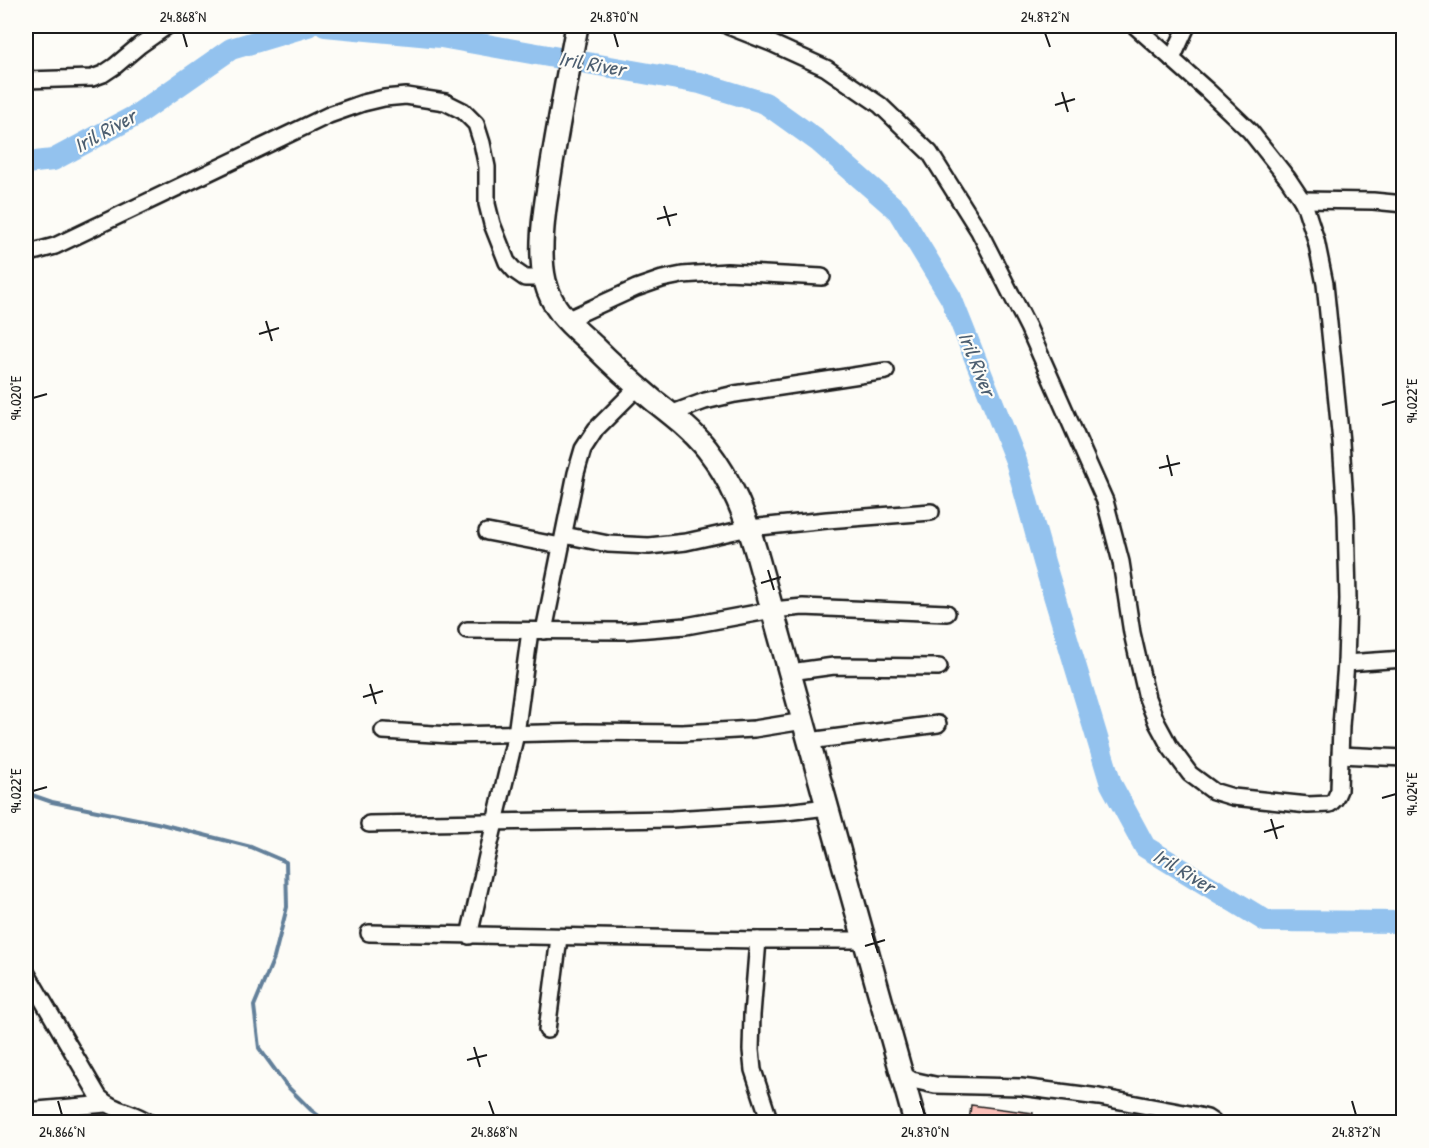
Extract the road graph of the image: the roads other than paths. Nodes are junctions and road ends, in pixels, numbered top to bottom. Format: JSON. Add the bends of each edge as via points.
{"nodes":[{"id":1,"x":167,"y":26,"type":"edge"},
{"id":2,"x":578,"y":26,"type":"edge"},
{"id":3,"x":728,"y":26,"type":"edge"},
{"id":4,"x":1135,"y":26,"type":"edge"},
{"id":5,"x":1187,"y":26,"type":"edge"},
{"id":6,"x":1172,"y":59,"type":"junction"},
{"id":7,"x":26,"y":80,"type":"edge"},
{"id":8,"x":1302,"y":200,"type":"junction"},
{"id":9,"x":1404,"y":204,"type":"edge"},
{"id":10,"x":26,"y":254,"type":"edge"},
{"id":11,"x":822,"y":277,"type":"dead end"},
{"id":12,"x":544,"y":278,"type":"junction"},
{"id":13,"x":566,"y":320,"type":"junction"},
{"id":14,"x":886,"y":371,"type":"dead end"},
{"id":15,"x":638,"y":387,"type":"junction"},
{"id":16,"x":670,"y":414,"type":"junction"},
{"id":17,"x":931,"y":512,"type":"dead end"},
{"id":18,"x":749,"y":528,"type":"junction"},
{"id":19,"x":487,"y":532,"type":"dead end"},
{"id":20,"x":563,"y":540,"type":"junction"},
{"id":21,"x":773,"y":610,"type":"junction"},
{"id":22,"x":947,"y":613,"type":"dead end"},
{"id":23,"x":467,"y":630,"type":"dead end"},
{"id":24,"x":537,"y":631,"type":"junction"},
{"id":25,"x":1404,"y":659,"type":"edge"},
{"id":26,"x":1346,"y":663,"type":"junction"},
{"id":27,"x":939,"y":667,"type":"dead end"},
{"id":28,"x":790,"y":672,"type":"junction"},
{"id":29,"x":938,"y":724,"type":"dead end"},
{"id":30,"x":383,"y":731,"type":"dead end"},
{"id":31,"x":806,"y":731,"type":"junction"},
{"id":32,"x":516,"y":734,"type":"junction"},
{"id":33,"x":1340,"y":755,"type":"junction"},
{"id":34,"x":1404,"y":758,"type":"edge"},
{"id":35,"x":828,"y":807,"type":"junction"},
{"id":36,"x":495,"y":822,"type":"junction"},
{"id":37,"x":369,"y":824,"type":"dead end"},
{"id":38,"x":369,"y":933,"type":"dead end"},
{"id":39,"x":469,"y":936,"type":"junction"},
{"id":40,"x":559,"y":938,"type":"junction"},
{"id":41,"x":758,"y":940,"type":"junction"},
{"id":42,"x":864,"y":940,"type":"junction"},
{"id":43,"x":26,"y":972,"type":"edge"},
{"id":44,"x":547,"y":1030,"type":"dead end"},
{"id":45,"x":901,"y":1073,"type":"junction"},
{"id":46,"x":106,"y":1104,"type":"junction"},
{"id":47,"x":26,"y":1111,"type":"edge"},
{"id":48,"x":148,"y":1122,"type":"edge"},
{"id":49,"x":770,"y":1122,"type":"edge"},
{"id":50,"x":915,"y":1122,"type":"edge"},
{"id":51,"x":1214,"y":1122,"type":"edge"}],
"edges":[{"from":1,"to":7,"type":"street","via":[[103,74],[92,78]]},
{"from":2,"to":12,"type":"highway","via":[[544,213]]},
{"from":3,"to":33,"type":"street","via":[[826,68],[880,105],[930,153],[979,231],[1028,327],[1105,501],[1147,698],[1170,747],[1190,774],[1213,791],[1233,797],[1323,806],[1335,800],[1339,790]]},
{"from":4,"to":6,"type":"street"},
{"from":5,"to":6,"type":"street"},
{"from":6,"to":8,"type":"street","via":[[1250,131]]},
{"from":8,"to":9,"type":"street"},
{"from":8,"to":26,"type":"street","via":[[1325,284],[1341,442],[1348,599]]},
{"from":10,"to":12,"type":"street","via":[[55,246],[329,116],[374,100],[406,96],[446,102],[476,124],[486,167],[487,204],[498,244],[515,271],[525,278]]},
{"from":11,"to":13,"type":"street","via":[[727,272],[682,275],[636,288]]},
{"from":12,"to":13,"type":"highway","via":[[554,306]]},
{"from":13,"to":15,"type":"highway"},
{"from":14,"to":16,"type":"street","via":[[735,394]]},
{"from":15,"to":16,"type":"highway"},
{"from":15,"to":20,"type":"street","via":[[596,429],[583,449]]},
{"from":16,"to":18,"type":"highway","via":[[720,467]]},
{"from":17,"to":18,"type":"street"},
{"from":18,"to":20,"type":"street","via":[[649,546]]},
{"from":18,"to":21,"type":"highway"},
{"from":19,"to":20,"type":"street"},
{"from":20,"to":24,"type":"street"},
{"from":21,"to":22,"type":"street","via":[[803,607]]},
{"from":21,"to":24,"type":"street","via":[[686,626]]},
{"from":21,"to":28,"type":"highway"},
{"from":23,"to":24,"type":"street"},
{"from":24,"to":32,"type":"street"},
{"from":25,"to":26,"type":"street"},
{"from":26,"to":33,"type":"street"},
{"from":27,"to":28,"type":"street","via":[[834,666]]},
{"from":28,"to":31,"type":"highway"},
{"from":29,"to":31,"type":"street"},
{"from":30,"to":32,"type":"street"},
{"from":31,"to":32,"type":"street"},
{"from":31,"to":35,"type":"highway"},
{"from":32,"to":36,"type":"street"},
{"from":33,"to":34,"type":"street"},
{"from":35,"to":36,"type":"street","via":[[672,819]]},
{"from":35,"to":42,"type":"highway"},
{"from":36,"to":37,"type":"street"},
{"from":36,"to":39,"type":"street"},
{"from":38,"to":39,"type":"street"},
{"from":39,"to":40,"type":"street"},
{"from":40,"to":41,"type":"street"},
{"from":40,"to":44,"type":"street"},
{"from":41,"to":42,"type":"street"},
{"from":41,"to":49,"type":"street","via":[[751,1050],[753,1070]]},
{"from":42,"to":45,"type":"highway"},
{"from":43,"to":46,"type":"street"},
{"from":45,"to":50,"type":"highway"},
{"from":45,"to":51,"type":"street","via":[[935,1085],[1021,1086],[1099,1097]]},
{"from":46,"to":47,"type":"street"},
{"from":46,"to":48,"type":"street"}]}
